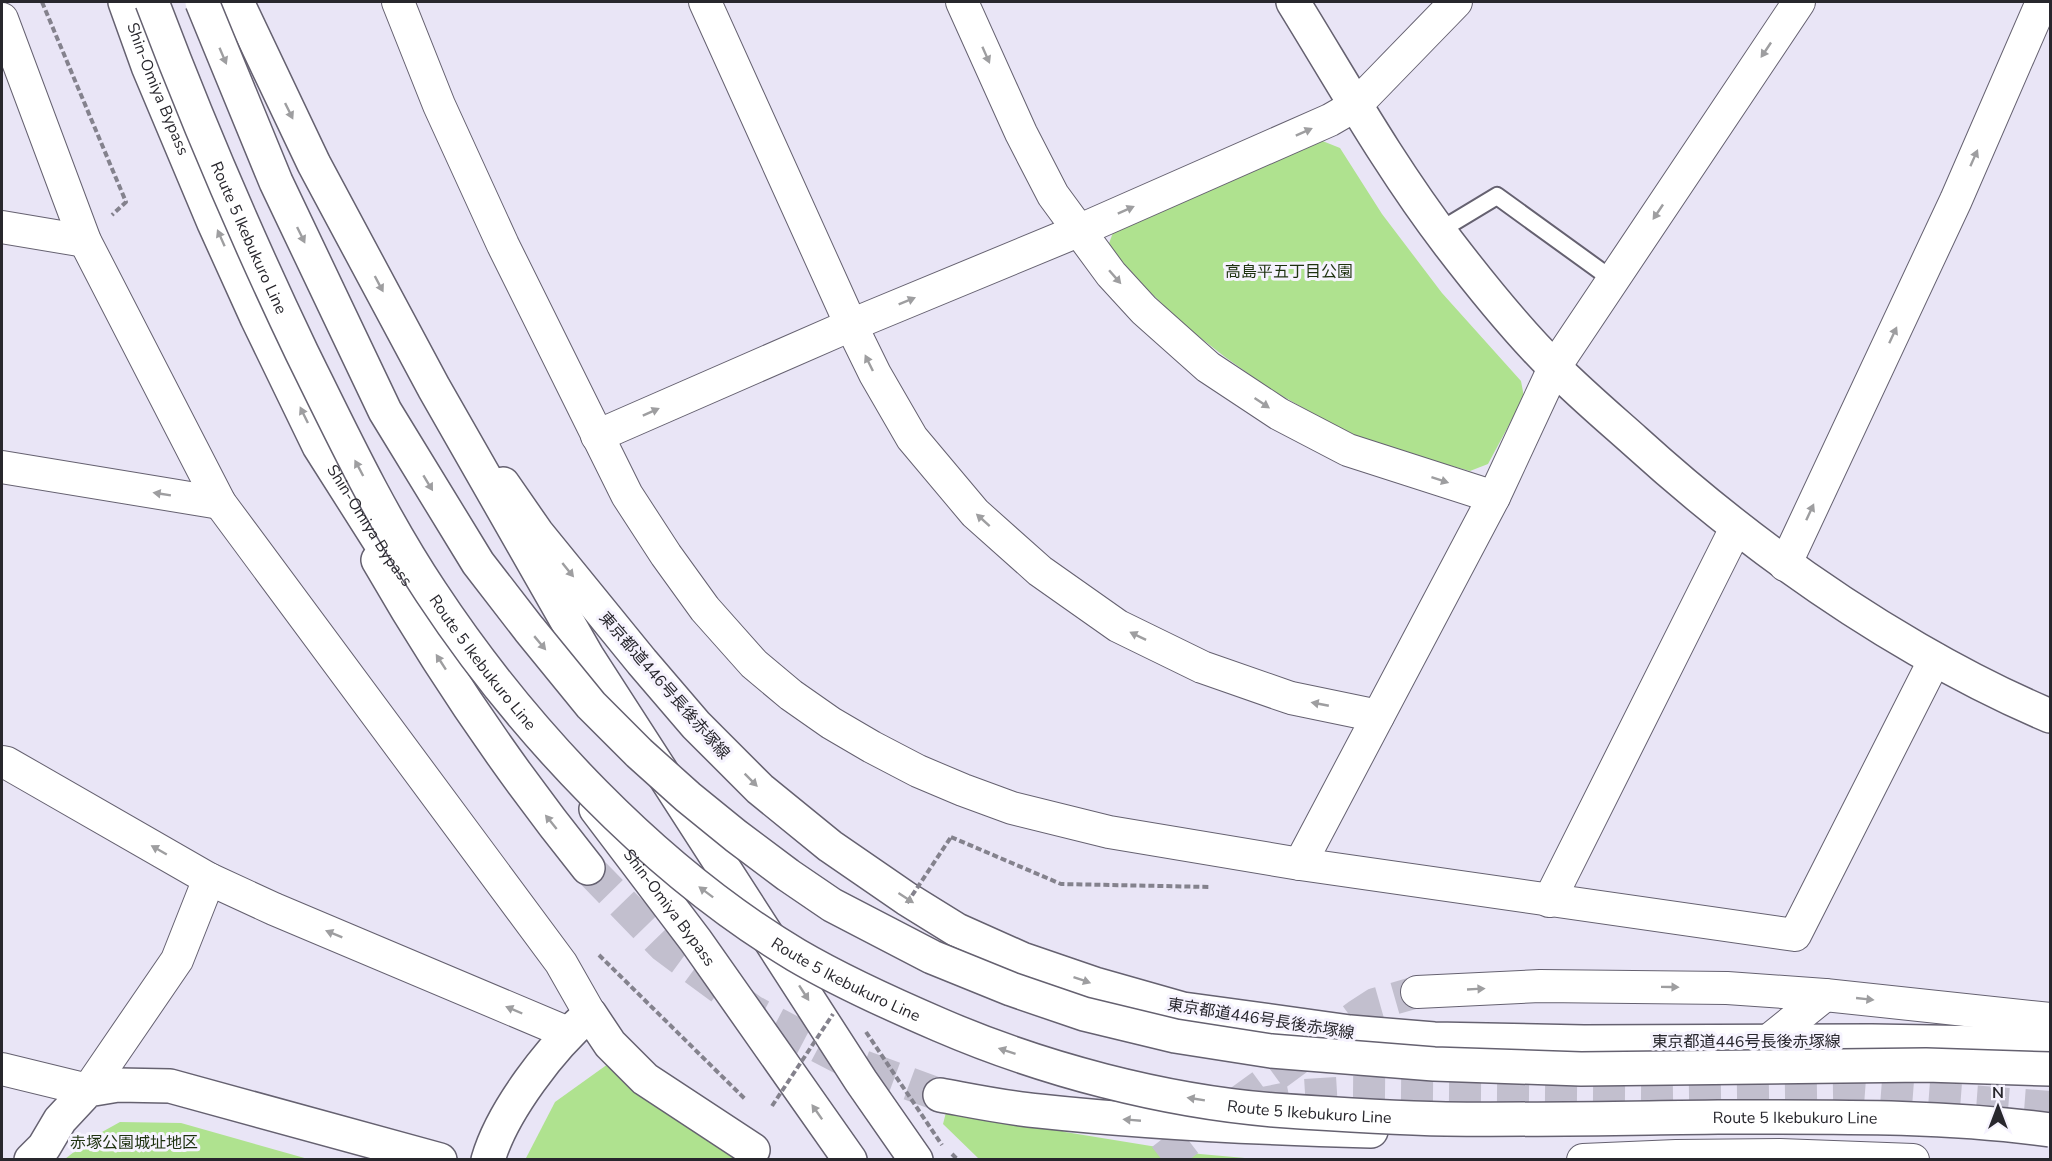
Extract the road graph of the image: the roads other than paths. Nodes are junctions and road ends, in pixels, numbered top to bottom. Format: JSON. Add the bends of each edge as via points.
{"nodes":[{"id":1,"x":125,"y":2,"type":"edge"},
{"id":2,"x":152,"y":2,"type":"edge"},
{"id":3,"x":202,"y":2,"type":"edge"},
{"id":4,"x":237,"y":2,"type":"edge"},
{"id":5,"x":398,"y":2,"type":"edge"},
{"id":6,"x":705,"y":2,"type":"edge"},
{"id":7,"x":962,"y":2,"type":"edge"},
{"id":8,"x":1293,"y":2,"type":"edge"},
{"id":9,"x":1456,"y":2,"type":"edge"},
{"id":10,"x":1799,"y":2,"type":"edge"},
{"id":11,"x":2042,"y":2,"type":"edge"},
{"id":12,"x":2,"y":19,"type":"edge"},
{"id":13,"x":1356,"y":105,"type":"junction"},
{"id":14,"x":2,"y":227,"type":"edge"},
{"id":15,"x":1078,"y":231,"type":"junction"},
{"id":16,"x":1439,"y":231,"type":"junction"},
{"id":17,"x":85,"y":240,"type":"junction"},
{"id":18,"x":1613,"y":280,"type":"junction"},
{"id":19,"x":850,"y":325,"type":"junction"},
{"id":20,"x":1554,"y":368,"type":"junction"},
{"id":21,"x":434,"y":388,"type":"junction"},
{"id":22,"x":597,"y":436,"type":"junction"},
{"id":23,"x":319,"y":446,"type":"junction"},
{"id":24,"x":2,"y":467,"type":"edge"},
{"id":25,"x":1494,"y":497,"type":"junction"},
{"id":26,"x":220,"y":503,"type":"junction"},
{"id":27,"x":1736,"y":528,"type":"junction"},
{"id":28,"x":1785,"y":565,"type":"junction"},
{"id":29,"x":1935,"y":659,"type":"junction"},
{"id":30,"x":1377,"y":716,"type":"junction"},
{"id":31,"x":2050,"y":716,"type":"edge"},
{"id":32,"x":2,"y":762,"type":"edge"},
{"id":33,"x":1300,"y":864,"type":"junction"},
{"id":34,"x":588,"y":868,"type":"tunnel mouth"},
{"id":35,"x":209,"y":879,"type":"junction"},
{"id":36,"x":1549,"y":901,"type":"junction"},
{"id":37,"x":1417,"y":992,"type":"tunnel mouth"},
{"id":38,"x":1825,"y":995,"type":"junction"},
{"id":39,"x":2050,"y":1019,"type":"edge"},
{"id":40,"x":579,"y":1023,"type":"junction"},
{"id":41,"x":1768,"y":1041,"type":"junction"},
{"id":42,"x":2050,"y":1044,"type":"edge"},
{"id":43,"x":2050,"y":1068,"type":"edge"},
{"id":44,"x":2,"y":1069,"type":"edge"},
{"id":45,"x":88,"y":1090,"type":"junction"},
{"id":46,"x":940,"y":1095,"type":"tunnel mouth"},
{"id":47,"x":2050,"y":1130,"type":"edge"},
{"id":48,"x":2050,"y":1142,"type":"edge"},
{"id":49,"x":753,"y":1150,"type":"dead end"},
{"id":50,"x":922,"y":1154,"type":"edge"},
{"id":51,"x":31,"y":1160,"type":"edge"},
{"id":52,"x":440,"y":1160,"type":"edge"},
{"id":53,"x":488,"y":1160,"type":"edge"},
{"id":54,"x":850,"y":1160,"type":"edge"},
{"id":55,"x":1583,"y":1160,"type":"edge"},
{"id":56,"x":1913,"y":1160,"type":"edge"}],
"edges":[{"from":23,"to":1,"type":"main road","name":"Shin-Omiya Bypass","one_way":true,"via":[[214,223]]},
{"from":47,"to":2,"type":"main road","name":"Route 5 Ikebukuro Line","one_way":true,"bridge":true,"via":[[1956,1120],[1874,1117],[1443,1119],[1265,1109],[1118,1084],[1038,1062],[897,1007],[797,955],[700,888],[597,795],[484,667],[430,591],[340,432],[280,307]]},
{"from":3,"to":43,"type":"main road","one_way":true,"bridge":true,"via":[[276,182],[386,411],[478,563],[591,705],[639,753],[736,836],[832,905],[932,957],[1011,990],[1084,1014],[1175,1036],[1271,1051],[1434,1064],[1581,1069],[1926,1065]]},
{"from":4,"to":21,"type":"main road","one_way":true,"via":[[314,165]]},
{"from":5,"to":22,"type":"street","via":[[439,105],[503,246]]},
{"from":6,"to":19,"type":"street"},
{"from":7,"to":15,"type":"street","one_way":true,"via":[[1021,133],[1053,195]]},
{"from":8,"to":13,"type":"main road"},
{"from":9,"to":13,"type":"street"},
{"from":10,"to":18,"type":"street","one_way":true},
{"from":28,"to":11,"type":"street","one_way":true,"via":[[1956,200]]},
{"from":12,"to":17,"type":"street"},
{"from":15,"to":13,"type":"street","one_way":true},
{"from":13,"to":16,"type":"main road"},
{"from":14,"to":17,"type":"street"},
{"from":19,"to":15,"type":"street","one_way":true},
{"from":15,"to":25,"type":"street","one_way":true,"via":[[1144,310],[1208,367],[1278,414],[1348,450]]},
{"from":16,"to":18,"type":"lane","via":[[1497,196]]},
{"from":16,"to":20,"type":"main road"},
{"from":17,"to":26,"type":"street"},
{"from":18,"to":20,"type":"street"},
{"from":22,"to":19,"type":"street","one_way":true},
{"from":30,"to":19,"type":"street","one_way":true,"via":[[1291,699],[1202,667],[1118,626],[1040,571],[975,513],[912,438]]},
{"from":20,"to":25,"type":"street"},
{"from":20,"to":27,"type":"main road"},
{"from":21,"to":41,"type":"main road","name":"東京都道446号長後赤塚線","one_way":true,"via":[[537,533],[696,725],[760,789],[830,846],[957,930],[1022,959],[1095,984],[1183,1009],[1275,1023],[1434,1039]]},
{"from":21,"to":50,"type":"main road","one_way":true,"via":[[587,656],[861,1081]]},
{"from":22,"to":33,"type":"street","via":[[627,495],[705,609],[754,664],[831,723],[918,771],[1012,808],[1109,832]]},
{"from":34,"to":23,"type":"main road","one_way":true,"via":[[502,756],[407,611]]},
{"from":54,"to":23,"type":"main road","name":"Shin-Omiya Bypass","one_way":true,"via":[[614,832],[465,658],[392,561]]},
{"from":26,"to":24,"type":"street","one_way":true},
{"from":25,"to":30,"type":"street"},
{"from":26,"to":40,"type":"street","via":[[561,963]]},
{"from":27,"to":28,"type":"main road"},
{"from":27,"to":36,"type":"street"},
{"from":28,"to":29,"type":"main road","via":[[1863,618]]},
{"from":29,"to":31,"type":"main road"},
{"from":29,"to":36,"type":"street","via":[[1795,935]]},
{"from":30,"to":33,"type":"street"},
{"from":35,"to":32,"type":"street","one_way":true},
{"from":33,"to":36,"type":"street"},
{"from":40,"to":35,"type":"street","one_way":true,"via":[[274,909]]},
{"from":35,"to":45,"type":"street","via":[[177,960]]},
{"from":37,"to":38,"type":"street","one_way":true,"via":[[1540,986],[1727,988]]},
{"from":38,"to":39,"type":"street","one_way":true},
{"from":38,"to":41,"type":"street"},
{"from":40,"to":49,"type":"main road","via":[[610,1044],[645,1079]]},
{"from":40,"to":53,"type":"main road","via":[[501,1125]]},
{"from":41,"to":42,"type":"main road","name":"東京都道446号長後赤塚線"},
{"from":44,"to":45,"type":"street"},
{"from":45,"to":51,"type":"main road"},
{"from":45,"to":52,"type":"main road","via":[[118,1085],[170,1086]]},
{"from":48,"to":46,"type":"main road","one_way":true,"via":[[1880,1131],[1407,1132],[1259,1128],[1037,1111]]},
{"from":55,"to":56,"type":"street","via":[[1780,1155]]}]}
